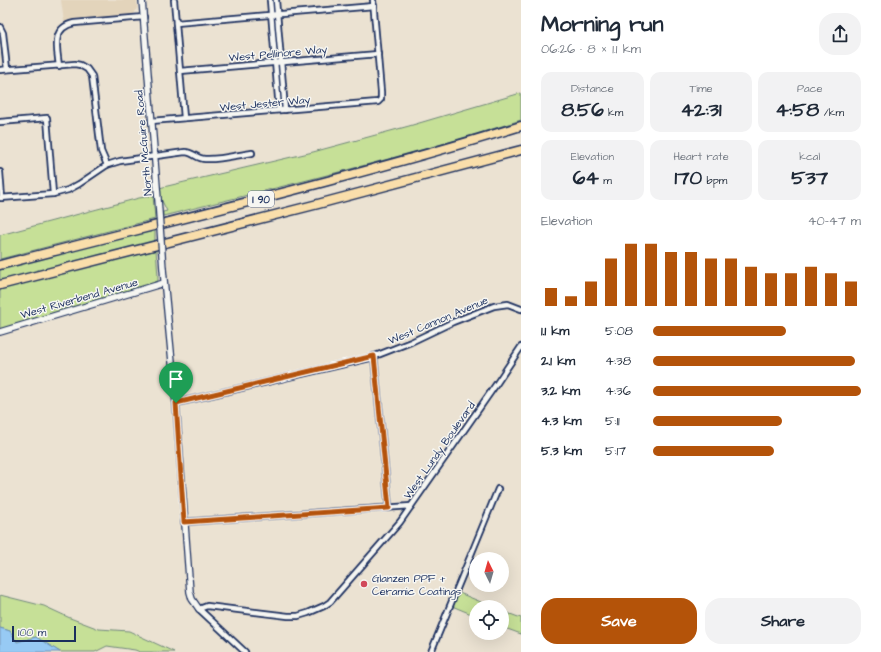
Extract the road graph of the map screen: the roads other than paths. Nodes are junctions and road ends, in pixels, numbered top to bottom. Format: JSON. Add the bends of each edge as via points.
{"nodes":[{"id":1,"x":142,"y":0,"type":"edge"},
{"id":2,"x":174,"y":0,"type":"edge"},
{"id":3,"x":270,"y":0,"type":"edge"},
{"id":4,"x":276,"y":0,"type":"edge"},
{"id":5,"x":373,"y":0,"type":"edge"},
{"id":6,"x":374,"y":6,"type":"junction"},
{"id":7,"x":277,"y":15,"type":"junction"},
{"id":8,"x":271,"y":16,"type":"junction"},
{"id":9,"x":144,"y":17,"type":"junction"},
{"id":10,"x":176,"y":23,"type":"junction"},
{"id":11,"x":0,"y":27,"type":"edge"},
{"id":12,"x":378,"y":54,"type":"junction"},
{"id":13,"x":281,"y":62,"type":"junction"},
{"id":14,"x":275,"y":63,"type":"junction"},
{"id":15,"x":59,"y":66,"type":"junction"},
{"id":16,"x":7,"y":69,"type":"junction"},
{"id":17,"x":0,"y":70,"type":"edge"},
{"id":18,"x":180,"y":71,"type":"junction"},
{"id":19,"x":279,"y":110,"type":"junction"},
{"id":20,"x":286,"y":110,"type":"junction"},
{"id":21,"x":184,"y":118,"type":"junction"},
{"id":22,"x":151,"y":121,"type":"junction"},
{"id":23,"x":0,"y":122,"type":"edge"},
{"id":24,"x":521,"y":126,"type":"edge"},
{"id":25,"x":521,"y":150,"type":"edge"},
{"id":26,"x":252,"y":153,"type":"dead end"},
{"id":27,"x":154,"y":157,"type":"junction"},
{"id":28,"x":107,"y":165,"type":"junction"},
{"id":29,"x":0,"y":172,"type":"edge"},
{"id":30,"x":53,"y":194,"type":"junction"},
{"id":31,"x":1,"y":198,"type":"edge"},
{"id":32,"x":0,"y":265,"type":"edge"},
{"id":33,"x":164,"y":284,"type":"junction"},
{"id":34,"x":0,"y":286,"type":"edge"},
{"id":35,"x":521,"y":309,"type":"edge"},
{"id":36,"x":0,"y":332,"type":"edge"},
{"id":37,"x":521,"y":347,"type":"edge"},
{"id":38,"x":374,"y":356,"type":"junction"},
{"id":39,"x":176,"y":403,"type":"junction"},
{"id":40,"x":498,"y":489,"type":"dead end"},
{"id":41,"x":411,"y":506,"type":"junction"},
{"id":42,"x":389,"y":508,"type":"junction"},
{"id":43,"x":184,"y":522,"type":"junction"},
{"id":44,"x":199,"y":609,"type":"junction"},
{"id":45,"x":245,"y":652,"type":"edge"},
{"id":46,"x":431,"y":652,"type":"edge"}],
"edges":[{"from":1,"to":9,"type":"street","name":"North McGuire Road"},
{"from":2,"to":10,"type":"street"},
{"from":3,"to":8,"type":"street"},
{"from":4,"to":7,"type":"street"},
{"from":5,"to":6,"type":"street"},
{"from":6,"to":7,"type":"street"},
{"from":6,"to":12,"type":"street"},
{"from":7,"to":8,"type":"street"},
{"from":7,"to":13,"type":"street"},
{"from":8,"to":10,"type":"street"},
{"from":8,"to":14,"type":"street"},
{"from":9,"to":15,"type":"street","via":[[67,25],[57,38]]},
{"from":9,"to":22,"type":"street","name":"North McGuire Road"},
{"from":10,"to":18,"type":"street"},
{"from":11,"to":16,"type":"street"},
{"from":12,"to":13,"type":"street","name":"West Pellinore Way"},
{"from":12,"to":20,"type":"street","name":"West Jester Way","via":[[381,92],[378,102]]},
{"from":13,"to":14,"type":"street","name":"West Pellinore Way"},
{"from":13,"to":20,"type":"street"},
{"from":14,"to":18,"type":"street","name":"West Pellinore Way"},
{"from":14,"to":19,"type":"street"},
{"from":15,"to":16,"type":"street"},
{"from":15,"to":28,"type":"street","via":[[80,65],[92,76],[101,151]]},
{"from":16,"to":17,"type":"street"},
{"from":18,"to":21,"type":"street"},
{"from":19,"to":20,"type":"street","name":"West Jester Way"},
{"from":19,"to":21,"type":"street","name":"West Jester Way"},
{"from":21,"to":22,"type":"street","name":"West Jester Way"},
{"from":22,"to":27,"type":"street","name":"North McGuire Road"},
{"from":23,"to":30,"type":"street","via":[[47,118]]},
{"from":24,"to":32,"type":"highway","number":"I 90","via":[[374,169]]},
{"from":25,"to":34,"type":"highway","number":"I 90"},
{"from":26,"to":27,"type":"street","via":[[210,159],[201,159],[188,152]]},
{"from":27,"to":28,"type":"street","via":[[128,159]]},
{"from":27,"to":33,"type":"street","name":"North McGuire Road","bridge":true},
{"from":28,"to":30,"type":"street","via":[[68,190]]},
{"from":29,"to":31,"type":"street"},
{"from":30,"to":31,"type":"street"},
{"from":33,"to":36,"type":"street","name":"West Riverbend Avenue"},
{"from":33,"to":39,"type":"street","name":"North McGuire Road"},
{"from":35,"to":38,"type":"street","name":"West Cannon Avenue","via":[[508,304],[494,306]]},
{"from":37,"to":41,"type":"street","name":"West Lundy Boulevard"},
{"from":38,"to":39,"type":"street","name":"West Cannon Avenue"},
{"from":38,"to":42,"type":"street"},
{"from":39,"to":43,"type":"street","name":"North McGuire Road"},
{"from":40,"to":46,"type":"street"},
{"from":41,"to":42,"type":"street"},
{"from":41,"to":44,"type":"street","name":"West Lundy Boulevard","via":[[333,599],[317,610],[293,616],[207,606]]},
{"from":42,"to":43,"type":"street"},
{"from":43,"to":44,"type":"street","name":"North McGuire Road","via":[[190,592]]},
{"from":44,"to":45,"type":"street"}]}
